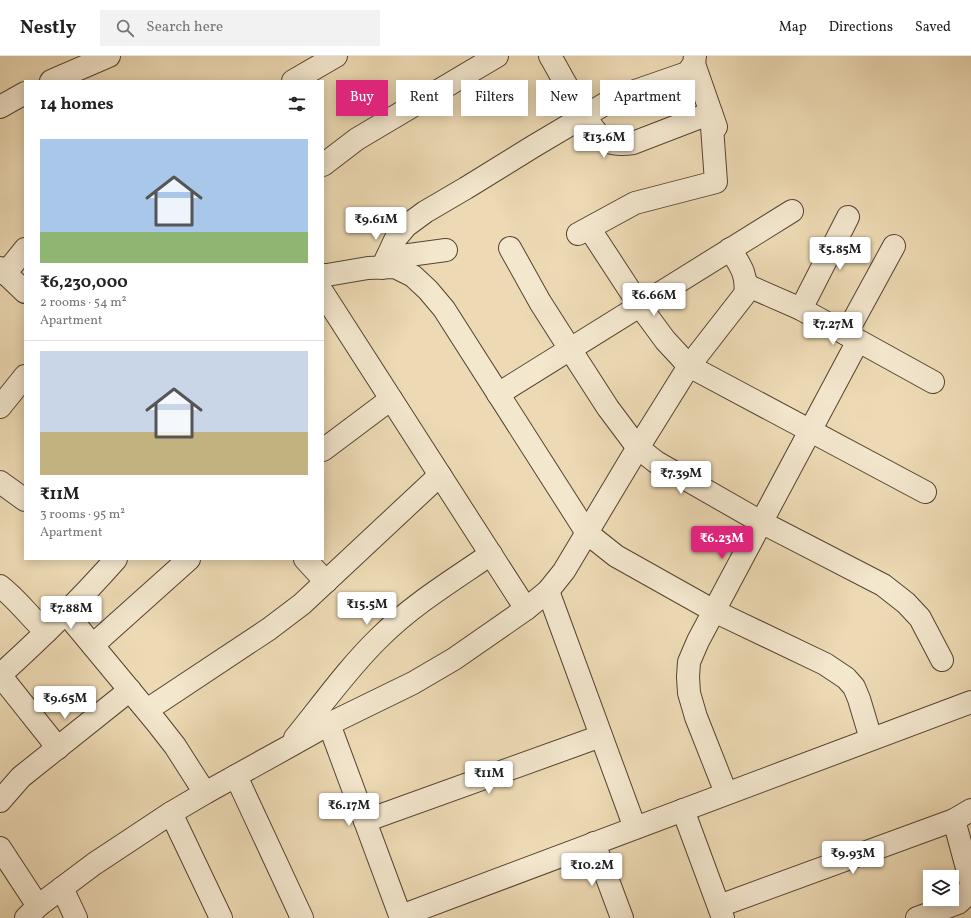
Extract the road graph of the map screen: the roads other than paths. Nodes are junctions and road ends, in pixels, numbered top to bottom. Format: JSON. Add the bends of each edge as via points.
{"nodes":[{"id":1,"x":109,"y":56,"type":"edge"},
{"id":2,"x":336,"y":56,"type":"edge"},
{"id":3,"x":497,"y":56,"type":"edge"},
{"id":4,"x":550,"y":56,"type":"edge"},
{"id":5,"x":694,"y":60,"type":"edge"},
{"id":6,"x":53,"y":80,"type":"edge"},
{"id":7,"x":295,"y":80,"type":"edge"},
{"id":8,"x":564,"y":80,"type":"edge"},
{"id":9,"x":24,"y":94,"type":"edge"},
{"id":10,"x":0,"y":107,"type":"edge"},
{"id":11,"x":592,"y":112,"type":"edge"},
{"id":12,"x":711,"y":113,"type":"junction"},
{"id":13,"x":585,"y":116,"type":"joint"},
{"id":14,"x":324,"y":164,"type":"edge"},
{"id":15,"x":730,"y":164,"type":"dead end"},
{"id":16,"x":792,"y":211,"type":"dead end"},
{"id":17,"x":848,"y":217,"type":"dead end"},
{"id":18,"x":894,"y":246,"type":"dead end"},
{"id":19,"x":510,"y":248,"type":"dead end"},
{"id":20,"x":730,"y":249,"type":"junction"},
{"id":21,"x":24,"y":250,"type":"edge"},
{"id":22,"x":446,"y":250,"type":"dead end"},
{"id":23,"x":384,"y":263,"type":"junction"},
{"id":24,"x":3,"y":271,"type":"edge"},
{"id":25,"x":324,"y":275,"type":"edge"},
{"id":26,"x":746,"y":285,"type":"junction"},
{"id":27,"x":24,"y":291,"type":"edge"},
{"id":28,"x":324,"y":295,"type":"edge"},
{"id":29,"x":640,"y":306,"type":"junction"},
{"id":30,"x":801,"y":309,"type":"junction"},
{"id":31,"x":852,"y":337,"type":"junction"},
{"id":32,"x":570,"y":349,"type":"junction"},
{"id":33,"x":689,"y":366,"type":"junction"},
{"id":34,"x":933,"y":382,"type":"dead end"},
{"id":35,"x":16,"y":385,"type":"edge"},
{"id":36,"x":498,"y":394,"type":"junction"},
{"id":37,"x":391,"y":399,"type":"junction"},
{"id":38,"x":0,"y":407,"type":"edge"},
{"id":39,"x":810,"y":430,"type":"junction"},
{"id":40,"x":638,"y":448,"type":"junction"},
{"id":41,"x":324,"y":449,"type":"edge"},
{"id":42,"x":440,"y":475,"type":"junction"},
{"id":43,"x":0,"y":482,"type":"edge"},
{"id":44,"x":925,"y":492,"type":"dead end"},
{"id":45,"x":24,"y":499,"type":"edge"},
{"id":46,"x":761,"y":522,"type":"junction"},
{"id":47,"x":587,"y":532,"type":"junction"},
{"id":48,"x":491,"y":554,"type":"junction"},
{"id":49,"x":115,"y":560,"type":"edge"},
{"id":50,"x":188,"y":560,"type":"edge"},
{"id":51,"x":306,"y":560,"type":"edge"},
{"id":52,"x":326,"y":582,"type":"junction"},
{"id":53,"x":0,"y":586,"type":"edge"},
{"id":54,"x":548,"y":591,"type":"junction"},
{"id":55,"x":526,"y":609,"type":"junction"},
{"id":56,"x":714,"y":611,"type":"junction"},
{"id":57,"x":65,"y":612,"type":"junction"},
{"id":58,"x":46,"y":632,"type":"junction"},
{"id":59,"x":93,"y":645,"type":"junction"},
{"id":60,"x":942,"y":660,"type":"dead end"},
{"id":61,"x":0,"y":675,"type":"edge"},
{"id":62,"x":130,"y":690,"type":"junction"},
{"id":63,"x":971,"y":702,"type":"edge"},
{"id":64,"x":147,"y":710,"type":"junction"},
{"id":65,"x":329,"y":724,"type":"junction"},
{"id":66,"x":601,"y":736,"type":"junction"},
{"id":67,"x":871,"y":739,"type":"junction"},
{"id":68,"x":288,"y":747,"type":"junction"},
{"id":69,"x":58,"y":748,"type":"junction"},
{"id":70,"x":236,"y":776,"type":"junction"},
{"id":71,"x":205,"y":793,"type":"junction"},
{"id":72,"x":726,"y":793,"type":"junction"},
{"id":73,"x":0,"y":801,"type":"edge"},
{"id":74,"x":683,"y":810,"type":"junction"},
{"id":75,"x":172,"y":813,"type":"junction"},
{"id":76,"x":965,"y":820,"type":"edge"},
{"id":77,"x":365,"y":821,"type":"junction"},
{"id":78,"x":634,"y":828,"type":"junction"},
{"id":79,"x":594,"y":843,"type":"junction"},
{"id":80,"x":0,"y":848,"type":"edge"},
{"id":81,"x":62,"y":888,"type":"junction"},
{"id":82,"x":32,"y":912,"type":"edge"},
{"id":83,"x":721,"y":912,"type":"edge"},
{"id":84,"x":401,"y":917,"type":"edge"},
{"id":85,"x":76,"y":918,"type":"edge"},
{"id":86,"x":221,"y":918,"type":"edge"},
{"id":87,"x":302,"y":918,"type":"edge"},
{"id":88,"x":622,"y":918,"type":"edge"},
{"id":89,"x":917,"y":918,"type":"edge"}],
"edges":[{"from":1,"to":6,"type":"street"},
{"from":2,"to":7,"type":"street"},
{"from":3,"to":14,"type":"street","via":[[357,139]]},
{"from":4,"to":8,"type":"street"},
{"from":5,"to":11,"type":"street","via":[[687,73],[615,98]]},
{"from":5,"to":12,"type":"street"},
{"from":9,"to":10,"type":"street"},
{"from":12,"to":13,"type":"street","via":[[634,143],[620,144],[608,142],[598,134]]},
{"from":12,"to":15,"type":"street"},
{"from":12,"to":29,"type":"street","via":[[716,182],[635,203],[585,234]]},
{"from":13,"to":23,"type":"street","via":[[425,212],[406,226],[396,238]]},
{"from":16,"to":20,"type":"street"},
{"from":17,"to":30,"type":"street"},
{"from":18,"to":31,"type":"street"},
{"from":19,"to":32,"type":"street"},
{"from":20,"to":26,"type":"street","via":[[741,266]]},
{"from":20,"to":29,"type":"street"},
{"from":21,"to":24,"type":"street"},
{"from":22,"to":23,"type":"street"},
{"from":23,"to":25,"type":"street"},
{"from":23,"to":36,"type":"street","via":[[413,276],[428,290],[444,309]]},
{"from":24,"to":27,"type":"street"},
{"from":26,"to":30,"type":"street"},
{"from":26,"to":33,"type":"street","via":[[745,294]]},
{"from":28,"to":37,"type":"street"},
{"from":29,"to":32,"type":"street"},
{"from":29,"to":33,"type":"street","via":[[665,340]]},
{"from":30,"to":31,"type":"street"},
{"from":31,"to":34,"type":"street"},
{"from":31,"to":39,"type":"street"},
{"from":32,"to":36,"type":"street"},
{"from":32,"to":40,"type":"street","via":[[608,408]]},
{"from":33,"to":39,"type":"street"},
{"from":33,"to":40,"type":"street"},
{"from":35,"to":38,"type":"street"},
{"from":36,"to":47,"type":"street"},
{"from":37,"to":41,"type":"street"},
{"from":37,"to":42,"type":"street"},
{"from":39,"to":44,"type":"street"},
{"from":39,"to":46,"type":"street"},
{"from":40,"to":46,"type":"street","via":[[656,462]]},
{"from":40,"to":47,"type":"street"},
{"from":42,"to":48,"type":"street"},
{"from":42,"to":52,"type":"street"},
{"from":43,"to":45,"type":"street"},
{"from":46,"to":56,"type":"street"},
{"from":46,"to":60,"type":"street","via":[[883,585],[920,618]]},
{"from":47,"to":54,"type":"street","via":[[564,571]]},
{"from":47,"to":56,"type":"street","via":[[616,556]]},
{"from":48,"to":55,"type":"street"},
{"from":48,"to":68,"type":"street","via":[[407,613],[379,638]]},
{"from":49,"to":57,"type":"street"},
{"from":50,"to":59,"type":"street"},
{"from":51,"to":52,"type":"street"},
{"from":52,"to":64,"type":"street","via":[[269,629]]},
{"from":53,"to":58,"type":"street"},
{"from":54,"to":55,"type":"street"},
{"from":54,"to":66,"type":"street"},
{"from":55,"to":65,"type":"street","via":[[454,659],[413,683]]},
{"from":56,"to":67,"type":"street","via":[[826,664],[846,678],[854,687],[859,699]]},
{"from":56,"to":72,"type":"street","via":[[689,662],[689,693]]},
{"from":57,"to":58,"type":"street"},
{"from":57,"to":59,"type":"street"},
{"from":58,"to":61,"type":"street"},
{"from":59,"to":62,"type":"street"},
{"from":61,"to":69,"type":"street"},
{"from":62,"to":64,"type":"street"},
{"from":62,"to":69,"type":"street"},
{"from":63,"to":67,"type":"street"},
{"from":64,"to":71,"type":"street","via":[[175,746]]},
{"from":65,"to":68,"type":"street"},
{"from":65,"to":77,"type":"street"},
{"from":66,"to":77,"type":"street"},
{"from":66,"to":78,"type":"street"},
{"from":67,"to":72,"type":"street"},
{"from":68,"to":70,"type":"street"},
{"from":69,"to":73,"type":"street","via":[[21,777]]},
{"from":70,"to":71,"type":"street"},
{"from":70,"to":87,"type":"street"},
{"from":71,"to":75,"type":"street"},
{"from":72,"to":74,"type":"street"},
{"from":74,"to":78,"type":"street"},
{"from":74,"to":83,"type":"street"},
{"from":75,"to":81,"type":"street"},
{"from":75,"to":86,"type":"street"},
{"from":76,"to":83,"type":"street"},
{"from":76,"to":89,"type":"street","via":[[971,883],[968,894],[958,903]]},
{"from":77,"to":84,"type":"street"},
{"from":78,"to":79,"type":"street"},
{"from":79,"to":84,"type":"street"},
{"from":79,"to":88,"type":"street"},
{"from":80,"to":82,"type":"street"},
{"from":81,"to":82,"type":"street"},
{"from":81,"to":85,"type":"street"}]}
